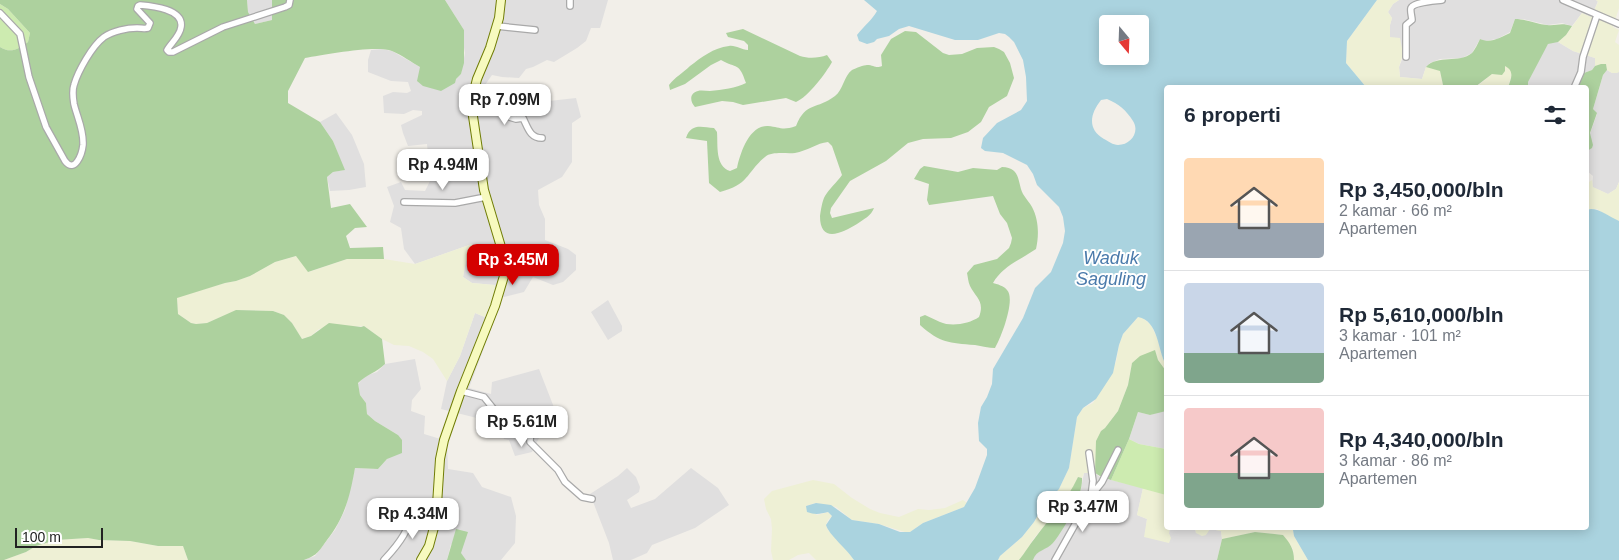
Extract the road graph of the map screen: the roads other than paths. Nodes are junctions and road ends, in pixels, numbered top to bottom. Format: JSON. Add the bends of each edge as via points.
{"nodes":[{"id":1,"x":290,"y":0,"type":"edge"},
{"id":2,"x":502,"y":0,"type":"edge"},
{"id":3,"x":1410,"y":0,"type":"edge"},
{"id":4,"x":1442,"y":0,"type":"edge"},
{"id":5,"x":1563,"y":0,"type":"edge"},
{"id":6,"x":1412,"y":7,"type":"junction"},
{"id":7,"x":0,"y":13,"type":"edge"},
{"id":8,"x":1597,"y":15,"type":"junction"},
{"id":9,"x":1619,"y":24,"type":"edge"},
{"id":10,"x":497,"y":26,"type":"junction"},
{"id":11,"x":535,"y":30,"type":"dead end"},
{"id":12,"x":1406,"y":56,"type":"dead end"},
{"id":13,"x":1575,"y":85,"type":"edge"},
{"id":14,"x":473,"y":90,"type":"junction"},
{"id":15,"x":542,"y":138,"type":"dead end"},
{"id":16,"x":486,"y":197,"type":"junction"},
{"id":17,"x":404,"y":202,"type":"dead end"},
{"id":18,"x":461,"y":391,"type":"junction"},
{"id":19,"x":1118,"y":450,"type":"dead end"},
{"id":20,"x":1089,"y":453,"type":"dead end"},
{"id":21,"x":1091,"y":496,"type":"junction"},
{"id":22,"x":592,"y":499,"type":"dead end"},
{"id":23,"x":414,"y":506,"type":"dead end"},
{"id":24,"x":384,"y":560,"type":"edge"},
{"id":25,"x":421,"y":560,"type":"edge"},
{"id":26,"x":1055,"y":560,"type":"edge"}],
"edges":[{"from":1,"to":7,"type":"street","via":[[285,7],[240,21],[174,52],[167,48],[181,28],[178,17],[160,8],[138,6],[137,9],[149,21],[149,27],[117,32],[103,38],[85,61],[74,86],[74,106],[83,139],[81,154],[72,166],[65,161],[46,128],[29,77],[20,34]]},
{"from":2,"to":10,"type":"main road"},
{"from":3,"to":6,"type":"street"},
{"from":4,"to":6,"type":"street"},
{"from":5,"to":8,"type":"street"},
{"from":6,"to":12,"type":"street","via":[[1412,20],[1406,25]]},
{"from":8,"to":9,"type":"street"},
{"from":8,"to":13,"type":"street"},
{"from":10,"to":11,"type":"street"},
{"from":10,"to":14,"type":"main road"},
{"from":14,"to":15,"type":"street","via":[[493,95],[504,115],[523,118],[532,136]]},
{"from":14,"to":16,"type":"main road","via":[[471,108]]},
{"from":16,"to":17,"type":"street","via":[[456,203]]},
{"from":16,"to":18,"type":"main road","via":[[502,248],[504,276]]},
{"from":18,"to":22,"type":"street","via":[[484,397],[506,419],[526,415],[530,442],[558,470],[565,482],[582,497]]},
{"from":18,"to":25,"type":"main road","via":[[440,459],[436,520],[429,546]]},
{"from":19,"to":21,"type":"street"},
{"from":20,"to":21,"type":"street","via":[[1093,481]]},
{"from":21,"to":26,"type":"street"},
{"from":23,"to":24,"type":"street","via":[[403,538]]}]}
